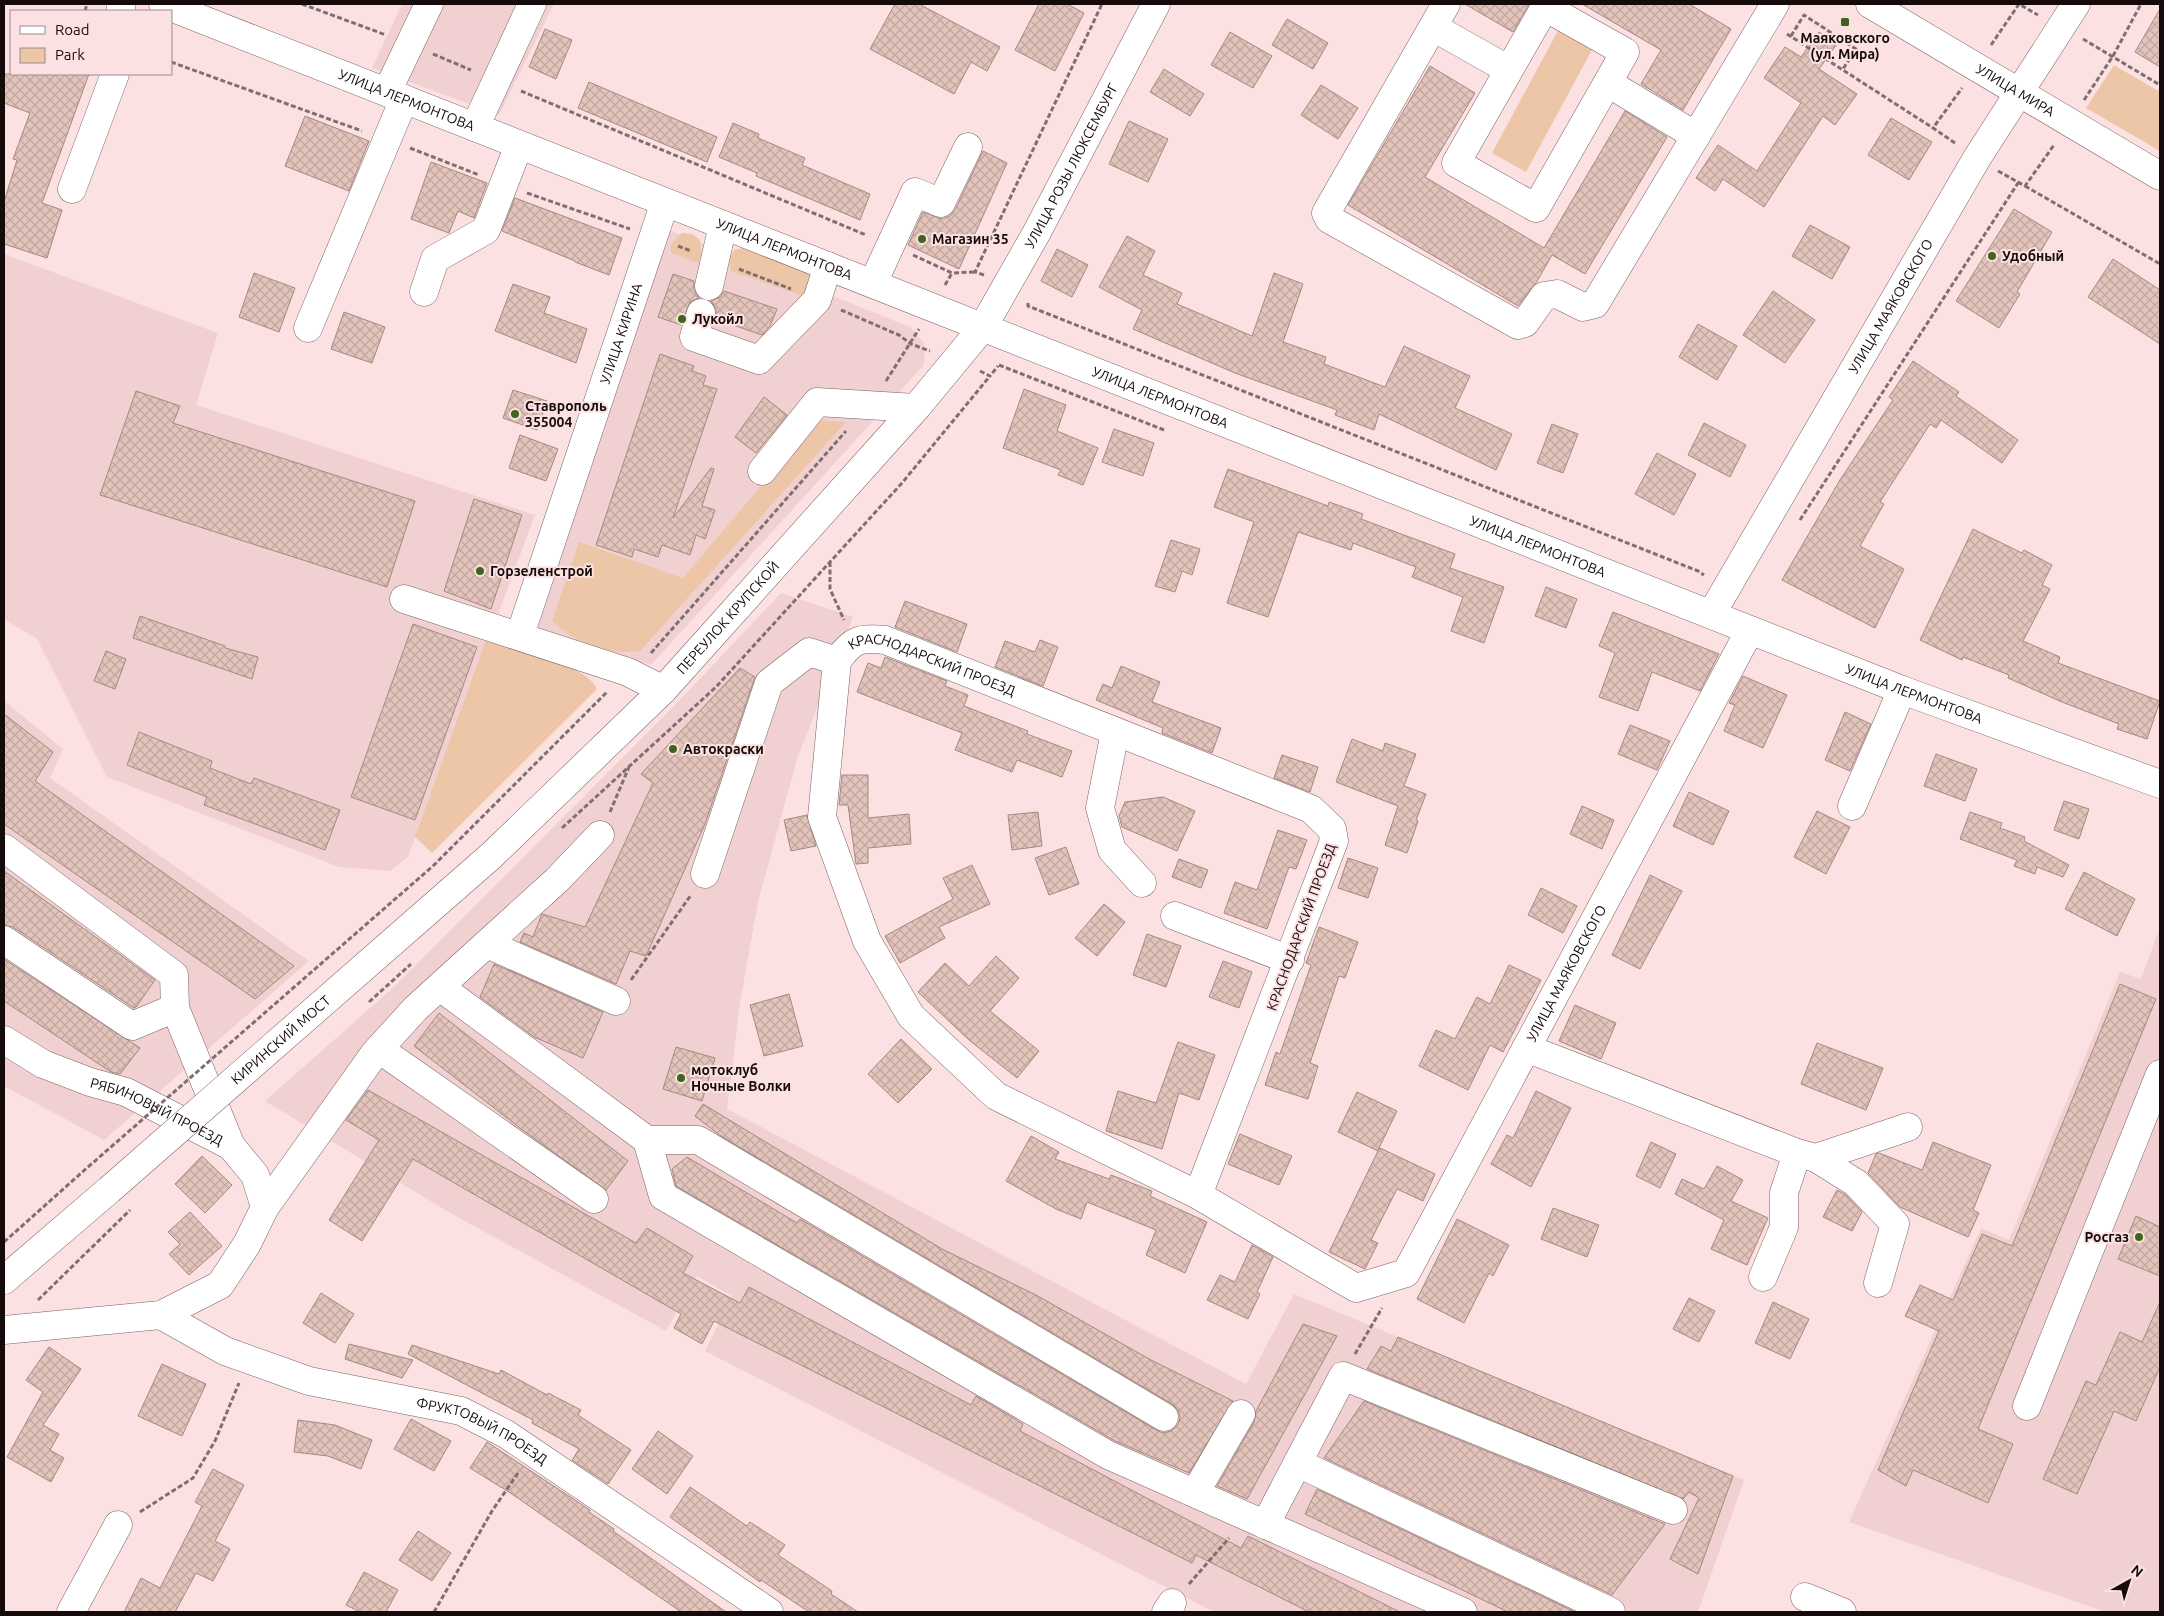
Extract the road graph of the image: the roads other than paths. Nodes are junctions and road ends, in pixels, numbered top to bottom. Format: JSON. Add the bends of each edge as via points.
{"nodes":[{"id":1,"x":163,"y":4,"type":"edge"},
{"id":2,"x":429,"y":4,"type":"edge"},
{"id":3,"x":532,"y":4,"type":"edge"},
{"id":4,"x":1156,"y":4,"type":"edge"},
{"id":5,"x":1870,"y":4,"type":"edge"},
{"id":6,"x":2076,"y":4,"type":"edge"},
{"id":7,"x":1770,"y":12,"type":"edge"},
{"id":8,"x":1439,"y":15,"type":"edge"},
{"id":9,"x":1509,"y":70,"type":"junction"},
{"id":10,"x":115,"y":75,"type":"edge"},
{"id":11,"x":1608,"y":83,"type":"junction"},
{"id":12,"x":2020,"y":94,"type":"junction"},
{"id":13,"x":396,"y":96,"type":"junction"},
{"id":14,"x":475,"y":127,"type":"junction"},
{"id":15,"x":1696,"y":136,"type":"junction"},
{"id":16,"x":519,"y":145,"type":"junction"},
{"id":17,"x":968,"y":147,"type":"dead end"},
{"id":18,"x":2160,"y":176,"type":"edge"},
{"id":19,"x":72,"y":189,"type":"dead end"},
{"id":20,"x":665,"y":202,"type":"junction"},
{"id":21,"x":723,"y":225,"type":"junction"},
{"id":22,"x":828,"y":266,"type":"junction"},
{"id":23,"x":712,"y":273,"type":"road end"},
{"id":24,"x":873,"y":283,"type":"junction"},
{"id":25,"x":424,"y":292,"type":"dead end"},
{"id":26,"x":701,"y":314,"type":"dead end"},
{"id":27,"x":982,"y":327,"type":"junction"},
{"id":28,"x":308,"y":328,"type":"dead end"},
{"id":29,"x":916,"y":408,"type":"junction"},
{"id":30,"x":762,"y":471,"type":"dead end"},
{"id":31,"x":404,"y":599,"type":"dead end"},
{"id":32,"x":1718,"y":602,"type":"junction"},
{"id":33,"x":1750,"y":630,"type":"junction"},
{"id":34,"x":520,"y":636,"type":"junction"},
{"id":35,"x":837,"y":660,"type":"junction"},
{"id":36,"x":662,"y":690,"type":"junction"},
{"id":37,"x":1902,"y":690,"type":"junction"},
{"id":38,"x":1115,"y":732,"type":"junction"},
{"id":39,"x":2160,"y":784,"type":"edge"},
{"id":40,"x":1852,"y":806,"type":"dead end"},
{"id":41,"x":600,"y":835,"type":"road end"},
{"id":42,"x":4,"y":848,"type":"edge"},
{"id":43,"x":706,"y":874,"type":"road end"},
{"id":44,"x":1142,"y":883,"type":"dead end"},
{"id":45,"x":452,"y":890,"type":"joint"},
{"id":46,"x":1175,"y":916,"type":"dead end"},
{"id":47,"x":4,"y":940,"type":"edge"},
{"id":48,"x":487,"y":944,"type":"junction"},
{"id":49,"x":1290,"y":960,"type":"junction"},
{"id":50,"x":440,"y":987,"type":"junction"},
{"id":51,"x":616,"y":1001,"type":"road end"},
{"id":52,"x":175,"y":1008,"type":"junction"},
{"id":53,"x":4,"y":1040,"type":"edge"},
{"id":54,"x":1526,"y":1048,"type":"junction"},
{"id":55,"x":379,"y":1049,"type":"junction"},
{"id":56,"x":2160,"y":1074,"type":"edge"},
{"id":57,"x":1908,"y":1127,"type":"dead end"},
{"id":58,"x":647,"y":1140,"type":"junction"},
{"id":59,"x":230,"y":1146,"type":"junction"},
{"id":60,"x":1806,"y":1156,"type":"junction"},
{"id":61,"x":1198,"y":1194,"type":"junction"},
{"id":62,"x":594,"y":1198,"type":"dead end"},
{"id":63,"x":265,"y":1207,"type":"junction"},
{"id":64,"x":1763,"y":1277,"type":"dead end"},
{"id":65,"x":4,"y":1280,"type":"edge"},
{"id":66,"x":1878,"y":1283,"type":"dead end"},
{"id":67,"x":1356,"y":1288,"type":"joint"},
{"id":68,"x":162,"y":1315,"type":"junction"},
{"id":69,"x":4,"y":1330,"type":"edge"},
{"id":70,"x":2027,"y":1406,"type":"dead end"},
{"id":71,"x":1241,"y":1414,"type":"dead end"},
{"id":72,"x":1164,"y":1417,"type":"dead end"},
{"id":73,"x":1298,"y":1462,"type":"junction"},
{"id":74,"x":1194,"y":1494,"type":"junction"},
{"id":75,"x":1673,"y":1510,"type":"dead end"},
{"id":76,"x":1257,"y":1521,"type":"junction"},
{"id":77,"x":118,"y":1525,"type":"road end"},
{"id":78,"x":1804,"y":1597,"type":"dead end"},
{"id":79,"x":71,"y":1612,"type":"edge"},
{"id":80,"x":769,"y":1612,"type":"edge"},
{"id":81,"x":1463,"y":1612,"type":"edge"},
{"id":82,"x":1612,"y":1612,"type":"edge"},
{"id":83,"x":1842,"y":1612,"type":"edge"}],
"edges":[{"from":1,"to":13,"type":"street","name":"УЛИЦА ЛЕРМОНТОВА"},
{"from":2,"to":13,"type":"street","via":[[410,44]]},
{"from":3,"to":14,"type":"street"},
{"from":4,"to":27,"type":"street","name":"УЛИЦА РОЗЫ ЛЮКСЕМБУРГ","via":[[1009,283]]},
{"from":5,"to":12,"type":"street","name":"УЛИЦА МИРА"},
{"from":6,"to":12,"type":"street","name":"УЛИЦА МАЯКОВСКОГО"},
{"from":7,"to":15,"type":"street"},
{"from":8,"to":9,"type":"street"},
{"from":8,"to":15,"type":"street","via":[[1326,213],[1329,219],[1518,325],[1525,323],[1544,296],[1556,294],[1583,307],[1595,304]]},
{"from":9,"to":11,"type":"street","via":[[1545,7],[1625,52]]},
{"from":9,"to":11,"type":"street","via":[[1456,163],[1536,208]]},
{"from":10,"to":19,"type":"street"},
{"from":11,"to":15,"type":"street"},
{"from":12,"to":18,"type":"street","name":"УЛИЦА МИРА"},
{"from":12,"to":32,"type":"street","name":"УЛИЦА МАЯКОВСКОГО","via":[[1977,158]]},
{"from":13,"to":14,"type":"street","name":"УЛИЦА ЛЕРМОНТОВА"},
{"from":13,"to":28,"type":"street","via":[[388,140]]},
{"from":14,"to":16,"type":"street","name":"УЛИЦА ЛЕРМОНТОВА"},
{"from":16,"to":20,"type":"street","name":"УЛИЦА ЛЕРМОНТОВА"},
{"from":16,"to":25,"type":"street","via":[[486,230],[435,259]]},
{"from":17,"to":24,"type":"street","via":[[941,203],[915,192]]},
{"from":20,"to":21,"type":"street","name":"УЛИЦА ЛЕРМОНТОВА"},
{"from":20,"to":34,"type":"street","name":"УЛИЦА КИРИНА"},
{"from":21,"to":22,"type":"street","name":"УЛИЦА ЛЕРМОНТОВА"},
{"from":21,"to":23,"type":"street"},
{"from":22,"to":24,"type":"street","name":"УЛИЦА ЛЕРМОНТОВА"},
{"from":22,"to":26,"type":"street","via":[[817,300],[759,360],[694,338]]},
{"from":24,"to":27,"type":"street","name":"УЛИЦА ЛЕРМОНТОВА"},
{"from":27,"to":29,"type":"street","name":"ПЕРЕУЛОК КРУПСКОЙ"},
{"from":27,"to":32,"type":"street","name":"УЛИЦА ЛЕРМОНТОВА"},
{"from":29,"to":30,"type":"street","via":[[817,402]]},
{"from":29,"to":36,"type":"street","name":"ПЕРЕУЛОК КРУПСКОЙ"},
{"from":31,"to":34,"type":"street"},
{"from":32,"to":33,"type":"street","name":"УЛИЦА ЛЕРМОНТОВА"},
{"from":33,"to":37,"type":"street","name":"УЛИЦА ЛЕРМОНТОВА"},
{"from":33,"to":54,"type":"street","name":"УЛИЦА МАЯКОВСКОГО"},
{"from":34,"to":36,"type":"street","via":[[628,672]]},
{"from":35,"to":38,"type":"street","name":"КРАСНОДАРСКИЙ ПРОЕЗД","via":[[848,645],[865,638],[885,640]]},
{"from":35,"to":43,"type":"street","via":[[809,652],[770,683]]},
{"from":35,"to":61,"type":"street","name":"КРАСНОДАРСКИЙ ПРОЕЗД","via":[[822,817],[867,941],[911,1016],[996,1096]]},
{"from":36,"to":45,"type":"street","name":"ПЕРЕУЛОК КРУПСКОЙ"},
{"from":37,"to":39,"type":"street","name":"УЛИЦА ЛЕРМОНТОВА"},
{"from":37,"to":40,"type":"street"},
{"from":38,"to":44,"type":"street","via":[[1100,808],[1112,850]]},
{"from":38,"to":49,"type":"street","name":"КРАСНОДАРСКИЙ ПРОЕЗД","via":[[1311,809],[1332,829],[1334,841]]},
{"from":41,"to":48,"type":"street","via":[[557,880]]},
{"from":42,"to":52,"type":"street","via":[[174,975]]},
{"from":45,"to":65,"type":"street","name":"КИРИНСКИЙ МОСТ","bridge":true},
{"from":46,"to":49,"type":"street"},
{"from":47,"to":52,"type":"street","via":[[132,1026]]},
{"from":48,"to":50,"type":"street"},
{"from":48,"to":51,"type":"street"},
{"from":49,"to":61,"type":"street","name":"КРАСНОДАРСКИЙ ПРОЕЗД"},
{"from":50,"to":55,"type":"street"},
{"from":50,"to":58,"type":"street"},
{"from":52,"to":59,"type":"street"},
{"from":53,"to":59,"type":"street","name":"РЯБИНОВЫЙ ПРОЕЗД","via":[[43,1064],[126,1092]]},
{"from":54,"to":60,"type":"street"},
{"from":54,"to":67,"type":"street","name":"УЛИЦА МАЯКОВСКОГО","via":[[1406,1273]]},
{"from":55,"to":62,"type":"street"},
{"from":55,"to":63,"type":"street"},
{"from":56,"to":70,"type":"street"},
{"from":57,"to":60,"type":"street"},
{"from":58,"to":72,"type":"street","via":[[698,1140]]},
{"from":58,"to":74,"type":"street","via":[[662,1196],[1108,1455]]},
{"from":59,"to":63,"type":"street","name":"РЯБИНОВЫЙ ПРОЕЗД","via":[[255,1176]]},
{"from":60,"to":64,"type":"street","via":[[1784,1194],[1784,1228]]},
{"from":60,"to":66,"type":"street","via":[[1856,1183],[1895,1224]]},
{"from":61,"to":67,"type":"street","name":"КРАСНОДАРСКИЙ ПРОЕЗД"},
{"from":63,"to":68,"type":"street","via":[[247,1244],[220,1286]]},
{"from":68,"to":69,"type":"street"},
{"from":68,"to":80,"type":"street","name":"ФРУКТОВЫЙ ПРОЕЗД","via":[[226,1351],[309,1381],[462,1410],[506,1434]]},
{"from":71,"to":74,"type":"street"},
{"from":73,"to":75,"type":"street","via":[[1343,1376]]},
{"from":73,"to":76,"type":"street"},
{"from":73,"to":82,"type":"street"},
{"from":74,"to":76,"type":"street"},
{"from":76,"to":81,"type":"street"},
{"from":77,"to":79,"type":"street"},
{"from":78,"to":83,"type":"street"}]}
